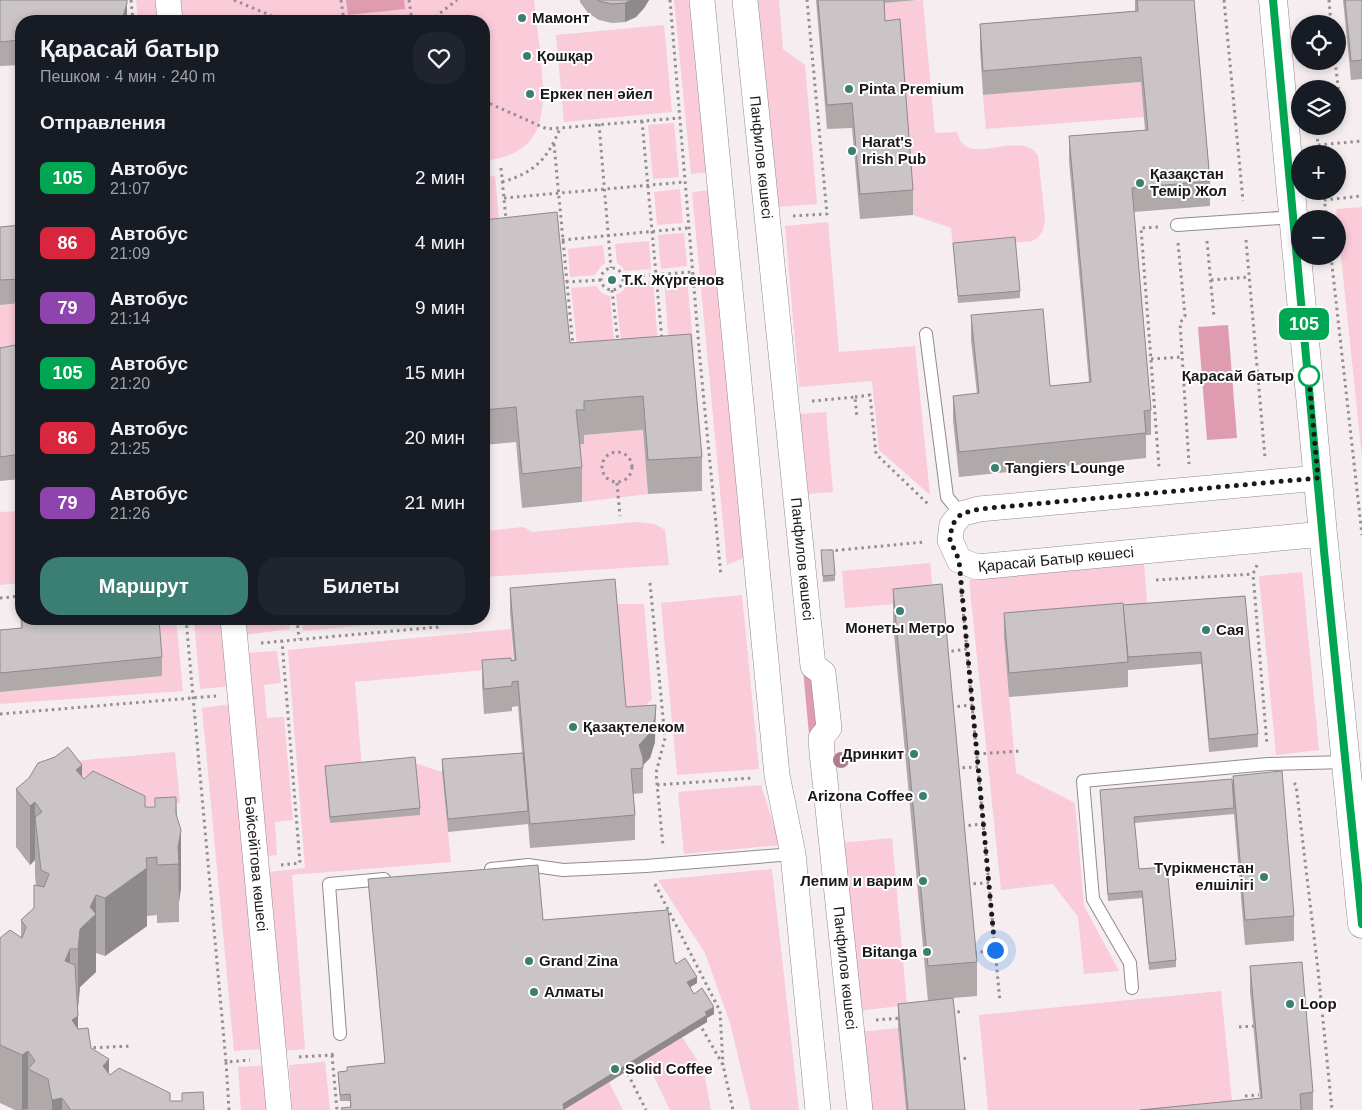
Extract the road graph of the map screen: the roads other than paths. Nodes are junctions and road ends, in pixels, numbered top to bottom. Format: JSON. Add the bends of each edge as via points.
{"nodes":[{"id":1,"x":168,"y":0,"type":"edge"},
{"id":2,"x":702,"y":0,"type":"edge"},
{"id":3,"x":745,"y":0,"type":"edge"},
{"id":4,"x":1273,"y":0,"type":"edge"},
{"id":5,"x":169,"y":15,"type":"edge"},
{"id":6,"x":1293,"y":210,"type":"edge"},
{"id":7,"x":1291,"y":217,"type":"edge"},
{"id":8,"x":1177,"y":225,"type":"road end"},
{"id":9,"x":1298,"y":265,"type":"edge"},
{"id":10,"x":926,"y":334,"type":"dead end"},
{"id":11,"x":1318,"y":478,"type":"junction"},
{"id":12,"x":961,"y":514,"type":"junction"},
{"id":13,"x":1323,"y":534,"type":"junction"},
{"id":14,"x":233,"y":625,"type":"edge"},
{"id":15,"x":1346,"y":762,"type":"junction"},
{"id":16,"x":793,"y":854,"type":"junction"},
{"id":17,"x":481,"y":870,"type":"edge"},
{"id":18,"x":395,"y":878,"type":"edge"},
{"id":19,"x":1362,"y":924,"type":"edge"},
{"id":20,"x":1132,"y":988,"type":"dead end"},
{"id":21,"x":340,"y":1034,"type":"road end"},
{"id":22,"x":279,"y":1110,"type":"edge"},
{"id":23,"x":818,"y":1110,"type":"edge"},
{"id":24,"x":860,"y":1110,"type":"edge"}],
"edges":[{"from":1,"to":5,"type":"street"},
{"from":2,"to":16,"type":"street","via":[[777,775]]},
{"from":3,"to":24,"type":"street","name":"Панфилов көшесі","via":[[813,666],[824,673],[829,728],[821,738],[822,752]]},
{"from":4,"to":6,"type":"main road"},
{"from":7,"to":8,"type":"lane"},
{"from":9,"to":11,"type":"main road"},
{"from":10,"to":12,"type":"lane","via":[[947,497]]},
{"from":11,"to":12,"type":"street","via":[[979,509]]},
{"from":11,"to":13,"type":"main road"},
{"from":12,"to":13,"type":"street","name":"Қарасай Батыр көшесі","via":[[952,525],[950,540],[959,560],[978,567]]},
{"from":13,"to":15,"type":"main road"},
{"from":14,"to":22,"type":"street","name":"Бәйсейітова көшесі"},
{"from":15,"to":19,"type":"main road"},
{"from":15,"to":20,"type":"lane","via":[[1268,764],[1083,781],[1093,899],[1130,963]]},
{"from":16,"to":17,"type":"lane","via":[[646,866],[564,870],[528,865]]},
{"from":16,"to":23,"type":"street"},
{"from":18,"to":21,"type":"lane","via":[[329,884]]}]}
